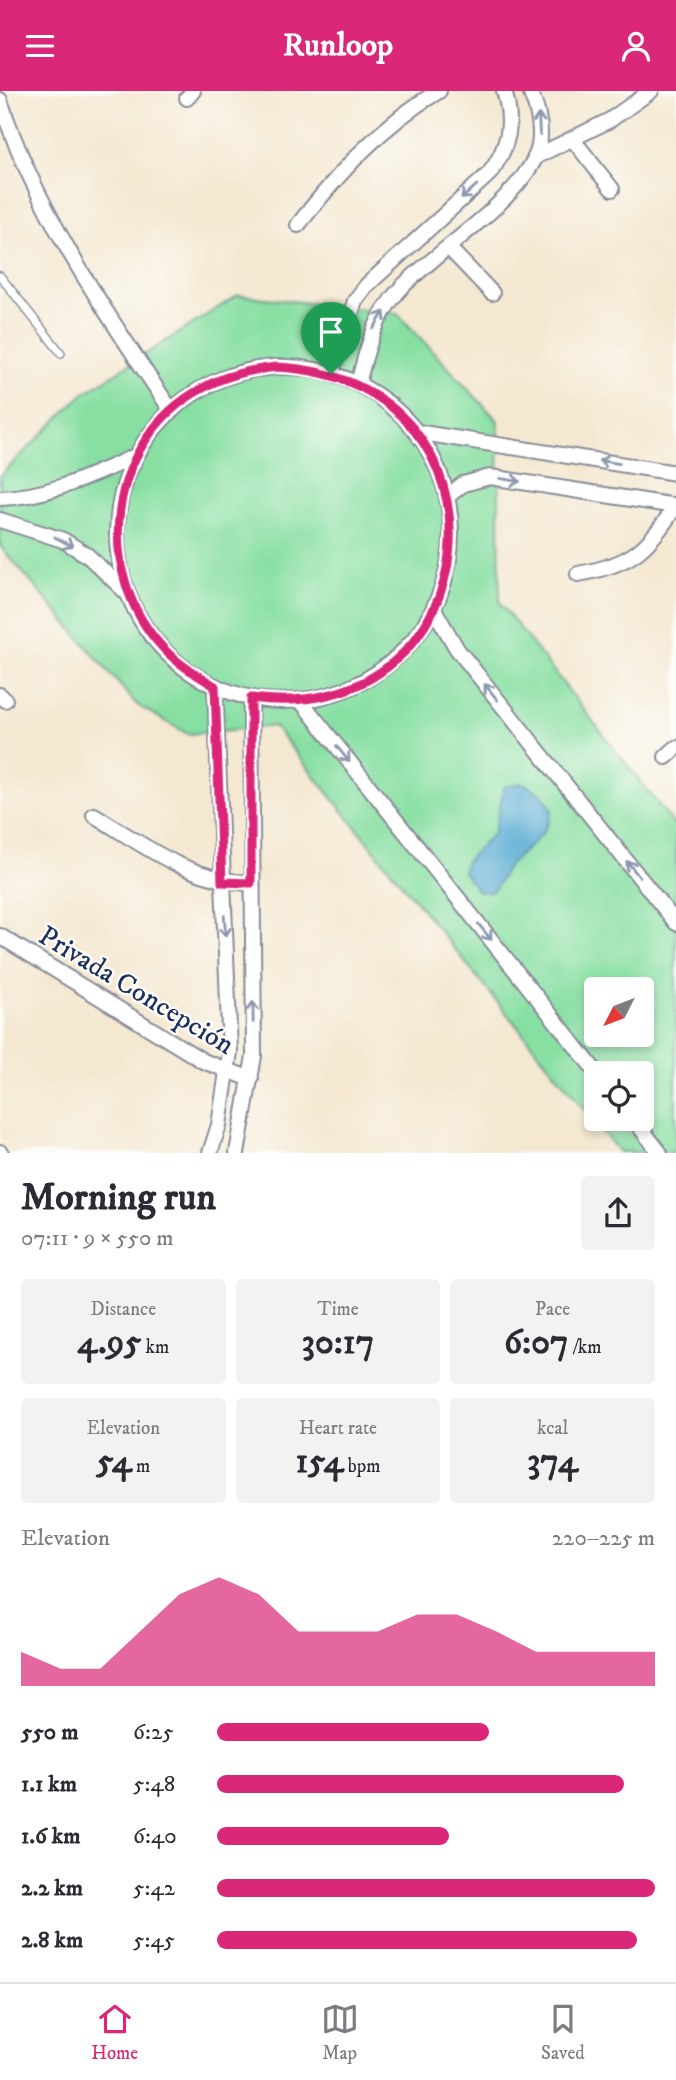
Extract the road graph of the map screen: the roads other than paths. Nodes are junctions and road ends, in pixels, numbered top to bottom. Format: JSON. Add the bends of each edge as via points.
{"nodes":[{"id":1,"x":439,"y":91,"type":"edge"},
{"id":2,"x":504,"y":91,"type":"edge"},
{"id":3,"x":530,"y":91,"type":"edge"},
{"id":4,"x":651,"y":91,"type":"edge"},
{"id":5,"x":0,"y":100,"type":"edge"},
{"id":6,"x":574,"y":141,"type":"junction"},
{"id":7,"x":535,"y":157,"type":"junction"},
{"id":8,"x":612,"y":189,"type":"dead end"},
{"id":9,"x":298,"y":225,"type":"dead end"},
{"id":10,"x":449,"y":248,"type":"junction"},
{"id":11,"x":0,"y":277,"type":"edge"},
{"id":12,"x":492,"y":293,"type":"dead end"},
{"id":13,"x":61,"y":353,"type":"dead end"},
{"id":14,"x":331,"y":374,"type":"junction"},
{"id":15,"x":358,"y":384,"type":"junction"},
{"id":16,"x":171,"y":410,"type":"junction"},
{"id":17,"x":416,"y":432,"type":"junction"},
{"id":18,"x":136,"y":456,"type":"junction"},
{"id":19,"x":676,"y":473,"type":"edge"},
{"id":20,"x":447,"y":497,"type":"junction"},
{"id":21,"x":2,"y":498,"type":"edge"},
{"id":22,"x":676,"y":506,"type":"edge"},
{"id":23,"x":2,"y":520,"type":"edge"},
{"id":24,"x":578,"y":574,"type":"dead end"},
{"id":25,"x":129,"y":596,"type":"junction"},
{"id":26,"x":435,"y":611,"type":"junction"},
{"id":27,"x":215,"y":686,"type":"junction"},
{"id":28,"x":251,"y":698,"type":"junction"},
{"id":29,"x":301,"y":701,"type":"junction"},
{"id":30,"x":94,"y":815,"type":"dead end"},
{"id":31,"x":222,"y":882,"type":"junction"},
{"id":32,"x":251,"y":883,"type":"junction"},
{"id":33,"x":676,"y":923,"type":"edge"},
{"id":34,"x":0,"y":936,"type":"edge"},
{"id":35,"x":587,"y":1061,"type":"edge"},
{"id":36,"x":229,"y":1073,"type":"junction"},
{"id":37,"x":251,"y":1079,"type":"junction"},
{"id":38,"x":643,"y":1131,"type":"edge"},
{"id":39,"x":210,"y":1153,"type":"edge"},
{"id":40,"x":237,"y":1153,"type":"edge"},
{"id":41,"x":660,"y":1153,"type":"edge"}],
"edges":[{"from":1,"to":9,"type":"street","via":[[383,132],[337,176]]},
{"from":2,"to":14,"type":"street","one_way":true,"via":[[510,112],[509,138],[501,158],[367,285],[355,301]]},
{"from":7,"to":3,"type":"street","one_way":true,"via":[[539,112]]},
{"from":4,"to":6,"type":"street"},
{"from":5,"to":16,"type":"street","via":[[44,206]]},
{"from":6,"to":7,"type":"street"},
{"from":6,"to":8,"type":"street"},
{"from":7,"to":10,"type":"street","via":[[518,182]]},
{"from":10,"to":12,"type":"street"},
{"from":15,"to":10,"type":"street","one_way":true,"via":[[376,322],[401,289]]},
{"from":11,"to":13,"type":"lane"},
{"from":14,"to":15,"type":"street"},
{"from":14,"to":16,"type":"street","via":[[291,367],[250,370],[199,389]]},
{"from":15,"to":17,"type":"street","via":[[390,405]]},
{"from":16,"to":18,"type":"street"},
{"from":19,"to":17,"type":"street","one_way":true},
{"from":17,"to":20,"type":"street","via":[[435,463]]},
{"from":18,"to":21,"type":"street","via":[[73,484]]},
{"from":18,"to":25,"type":"street","via":[[125,483],[118,530]]},
{"from":20,"to":22,"type":"street","one_way":true,"via":[[463,484],[490,477]]},
{"from":20,"to":26,"type":"street","via":[[450,561]]},
{"from":21,"to":23,"type":"street"},
{"from":22,"to":24,"type":"street","via":[[659,533],[628,560]]},
{"from":23,"to":25,"type":"street","one_way":true,"via":[[63,540],[87,555]]},
{"from":25,"to":27,"type":"street","via":[[163,649]]},
{"from":26,"to":29,"type":"street","via":[[413,642],[374,676],[339,692]]},
{"from":33,"to":26,"type":"street","one_way":true,"via":[[457,649]]},
{"from":27,"to":28,"type":"street"},
{"from":27,"to":31,"type":"street"},
{"from":28,"to":29,"type":"street"},
{"from":28,"to":32,"type":"street"},
{"from":29,"to":35,"type":"street","one_way":true},
{"from":30,"to":31,"type":"street","via":[[188,871]]},
{"from":31,"to":32,"type":"street"},
{"from":31,"to":36,"type":"street","one_way":true},
{"from":37,"to":32,"type":"street","one_way":true},
{"from":34,"to":36,"type":"street","name":"Privada Concepción","via":[[202,1061]]},
{"from":36,"to":37,"type":"street","name":"Privada Concepción"},
{"from":36,"to":39,"type":"street"},
{"from":37,"to":40,"type":"street"},
{"from":38,"to":41,"type":"street"}]}
